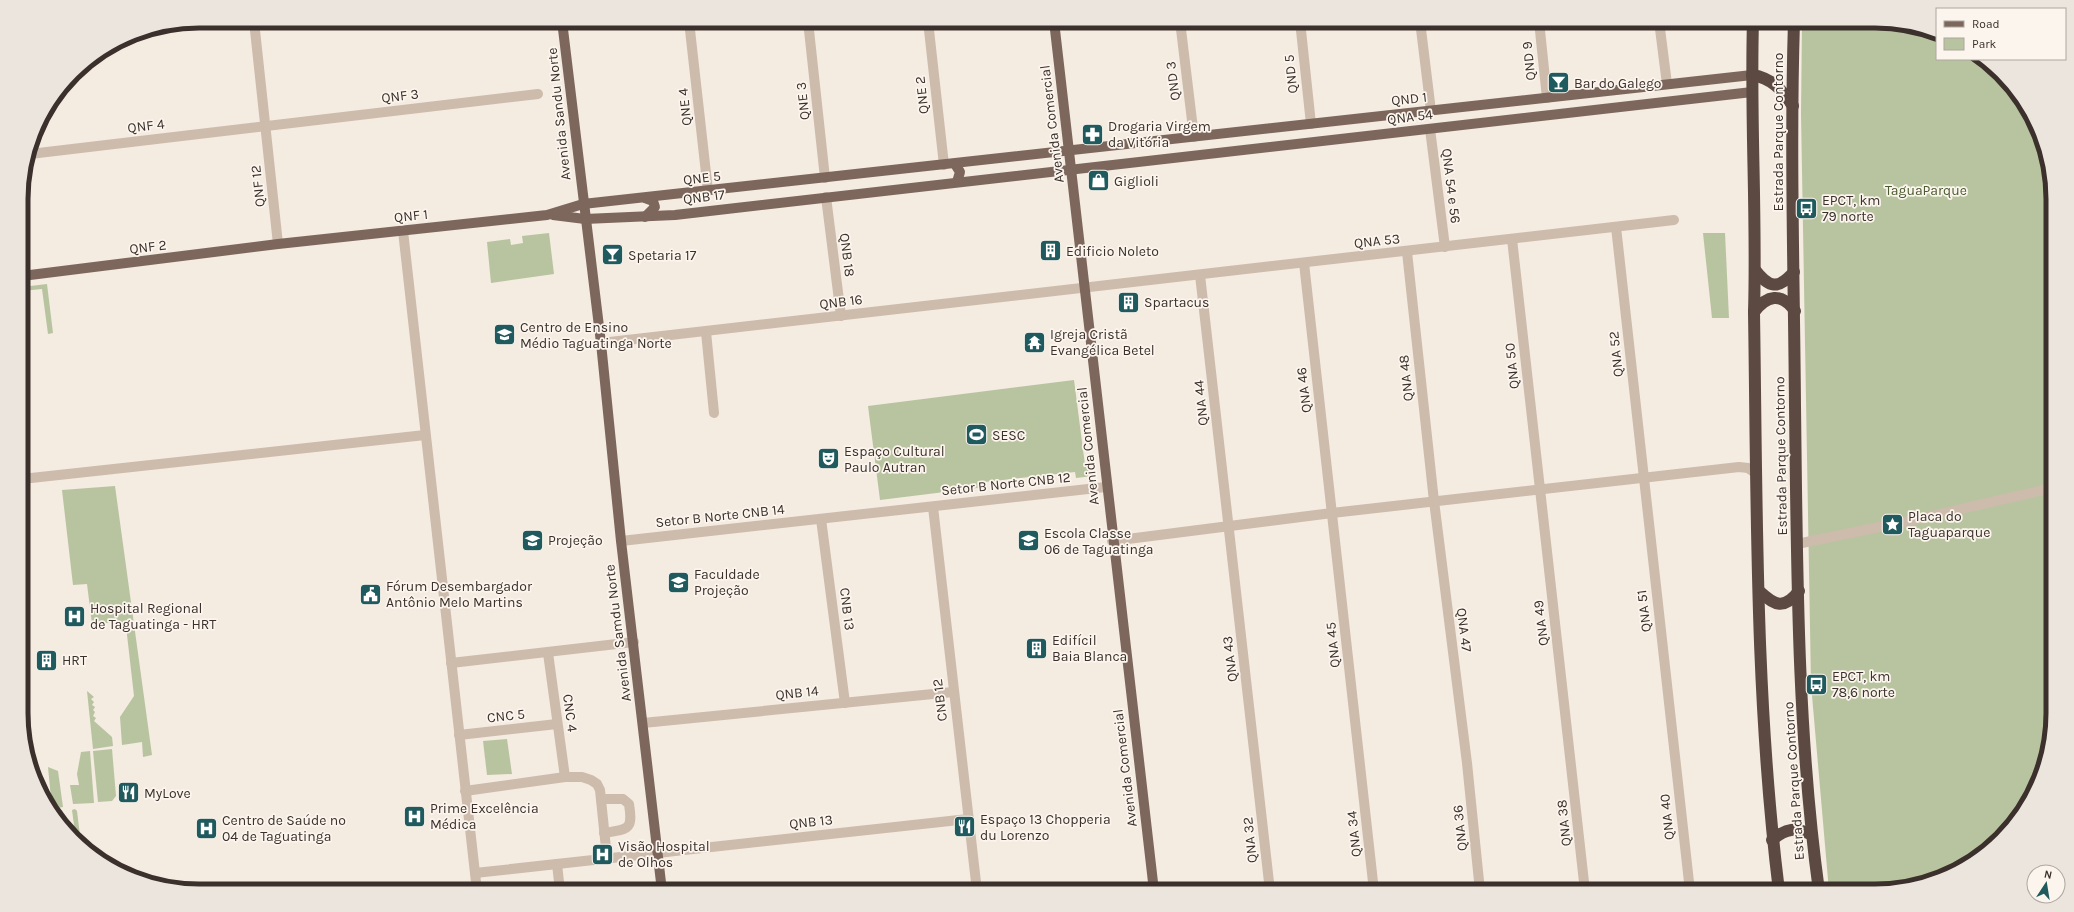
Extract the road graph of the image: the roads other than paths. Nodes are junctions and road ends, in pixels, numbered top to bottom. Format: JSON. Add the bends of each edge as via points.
{"nodes":[{"id":1,"x":255,"y":28,"type":"edge"},
{"id":2,"x":563,"y":28,"type":"edge"},
{"id":3,"x":690,"y":28,"type":"edge"},
{"id":4,"x":809,"y":28,"type":"edge"},
{"id":5,"x":929,"y":28,"type":"edge"},
{"id":6,"x":1055,"y":28,"type":"edge"},
{"id":7,"x":1181,"y":28,"type":"edge"},
{"id":8,"x":1301,"y":28,"type":"edge"},
{"id":9,"x":1421,"y":28,"type":"edge"},
{"id":10,"x":1540,"y":28,"type":"edge"},
{"id":11,"x":1660,"y":28,"type":"edge"},
{"id":12,"x":1753,"y":28,"type":"edge"},
{"id":13,"x":1794,"y":28,"type":"edge"},
{"id":14,"x":1752,"y":75,"type":"junction"},
{"id":15,"x":1702,"y":80,"type":"junction"},
{"id":16,"x":1667,"y":84,"type":"junction"},
{"id":17,"x":1752,"y":92,"type":"junction"},
{"id":18,"x":538,"y":94,"type":"dead end"},
{"id":19,"x":1547,"y":98,"type":"junction"},
{"id":20,"x":1703,"y":98,"type":"junction"},
{"id":21,"x":1793,"y":106,"type":"junction"},
{"id":22,"x":1431,"y":111,"type":"junction"},
{"id":23,"x":1382,"y":116,"type":"junction"},
{"id":24,"x":1361,"y":118,"type":"junction"},
{"id":25,"x":1311,"y":124,"type":"junction"},
{"id":26,"x":265,"y":126,"type":"junction"},
{"id":27,"x":1430,"y":129,"type":"junction"},
{"id":28,"x":1384,"y":134,"type":"junction"},
{"id":29,"x":1194,"y":137,"type":"junction"},
{"id":30,"x":1362,"y":137,"type":"junction"},
{"id":31,"x":1142,"y":143,"type":"junction"},
{"id":32,"x":1069,"y":151,"type":"junction"},
{"id":33,"x":34,"y":153,"type":"edge"},
{"id":34,"x":1143,"y":162,"type":"junction"},
{"id":35,"x":955,"y":164,"type":"junction"},
{"id":36,"x":944,"y":165,"type":"junction"},
{"id":37,"x":1072,"y":170,"type":"junction"},
{"id":38,"x":825,"y":178,"type":"junction"},
{"id":39,"x":957,"y":182,"type":"junction"},
{"id":40,"x":708,"y":191,"type":"junction"},
{"id":41,"x":672,"y":195,"type":"junction"},
{"id":42,"x":826,"y":197,"type":"junction"},
{"id":43,"x":645,"y":198,"type":"junction"},
{"id":44,"x":583,"y":204,"type":"junction"},
{"id":45,"x":548,"y":215,"type":"junction"},
{"id":46,"x":675,"y":215,"type":"junction"},
{"id":47,"x":644,"y":217,"type":"junction"},
{"id":48,"x":585,"y":219,"type":"junction"},
{"id":49,"x":1674,"y":220,"type":"dead end"},
{"id":50,"x":1616,"y":227,"type":"junction"},
{"id":51,"x":403,"y":231,"type":"junction"},
{"id":52,"x":1512,"y":239,"type":"junction"},
{"id":53,"x":278,"y":244,"type":"junction"},
{"id":54,"x":1445,"y":247,"type":"junction"},
{"id":55,"x":1407,"y":252,"type":"junction"},
{"id":56,"x":1304,"y":263,"type":"junction"},
{"id":57,"x":1755,"y":270,"type":"junction"},
{"id":58,"x":1794,"y":272,"type":"junction"},
{"id":59,"x":28,"y":275,"type":"edge"},
{"id":60,"x":1200,"y":275,"type":"junction"},
{"id":61,"x":1084,"y":288,"type":"junction"},
{"id":62,"x":1794,"y":311,"type":"junction"},
{"id":63,"x":1754,"y":312,"type":"junction"},
{"id":64,"x":841,"y":316,"type":"junction"},
{"id":65,"x":706,"y":332,"type":"junction"},
{"id":66,"x":601,"y":343,"type":"junction"},
{"id":67,"x":714,"y":413,"type":"dead end"},
{"id":68,"x":425,"y":435,"type":"junction"},
{"id":69,"x":1756,"y":454,"type":"junction"},
{"id":70,"x":1739,"y":467,"type":"junction"},
{"id":71,"x":1757,"y":474,"type":"junction"},
{"id":72,"x":28,"y":478,"type":"edge"},
{"id":73,"x":1643,"y":479,"type":"junction"},
{"id":74,"x":1106,"y":487,"type":"junction"},
{"id":75,"x":2046,"y":489,"type":"edge"},
{"id":76,"x":1539,"y":490,"type":"junction"},
{"id":77,"x":1434,"y":501,"type":"junction"},
{"id":78,"x":932,"y":506,"type":"junction"},
{"id":79,"x":1332,"y":513,"type":"junction"},
{"id":80,"x":821,"y":519,"type":"junction"},
{"id":81,"x":1229,"y":527,"type":"junction"},
{"id":82,"x":621,"y":541,"type":"junction"},
{"id":83,"x":1112,"y":541,"type":"junction"},
{"id":84,"x":1797,"y":544,"type":"junction"},
{"id":85,"x":1759,"y":591,"type":"junction"},
{"id":86,"x":1799,"y":591,"type":"junction"},
{"id":87,"x":634,"y":642,"type":"junction"},
{"id":88,"x":548,"y":653,"type":"junction"},
{"id":89,"x":451,"y":663,"type":"junction"},
{"id":90,"x":953,"y":692,"type":"junction"},
{"id":91,"x":845,"y":703,"type":"junction"},
{"id":92,"x":643,"y":723,"type":"junction"},
{"id":93,"x":557,"y":724,"type":"junction"},
{"id":94,"x":459,"y":735,"type":"junction"},
{"id":95,"x":1673,"y":740,"type":"joint"},
{"id":96,"x":1571,"y":753,"type":"joint"},
{"id":97,"x":1467,"y":763,"type":"joint"},
{"id":98,"x":1362,"y":774,"type":"joint"},
{"id":99,"x":565,"y":777,"type":"junction"},
{"id":100,"x":1259,"y":787,"type":"joint"},
{"id":101,"x":465,"y":791,"type":"junction"},
{"id":102,"x":600,"y":794,"type":"junction"},
{"id":103,"x":968,"y":818,"type":"junction"},
{"id":104,"x":604,"y":833,"type":"junction"},
{"id":105,"x":1812,"y":835,"type":"junction"},
{"id":106,"x":1772,"y":840,"type":"junction"},
{"id":107,"x":657,"y":853,"type":"junction"},
{"id":108,"x":607,"y":858,"type":"junction"},
{"id":109,"x":557,"y":864,"type":"junction"},
{"id":110,"x":474,"y":873,"type":"junction"},
{"id":111,"x":475,"y":884,"type":"edge"},
{"id":112,"x":559,"y":884,"type":"edge"},
{"id":113,"x":661,"y":884,"type":"edge"},
{"id":114,"x":976,"y":884,"type":"edge"},
{"id":115,"x":1153,"y":884,"type":"edge"},
{"id":116,"x":1269,"y":884,"type":"edge"},
{"id":117,"x":1373,"y":884,"type":"edge"},
{"id":118,"x":1479,"y":884,"type":"edge"},
{"id":119,"x":1584,"y":884,"type":"edge"},
{"id":120,"x":1689,"y":884,"type":"edge"},
{"id":121,"x":1778,"y":884,"type":"edge"},
{"id":122,"x":1819,"y":884,"type":"edge"}],
"edges":[{"from":1,"to":26,"type":"street","name":"QNF 12"},
{"from":2,"to":44,"type":"main road","name":"Avenida Sandu Norte"},
{"from":3,"to":40,"type":"street","name":"QNE 4"},
{"from":4,"to":38,"type":"street","name":"QNE 3"},
{"from":5,"to":36,"type":"street","name":"QNE 2"},
{"from":6,"to":32,"type":"main road","name":"Avenida Comercial"},
{"from":7,"to":29,"type":"street","name":"QND 3"},
{"from":8,"to":25,"type":"street","name":"QND 5"},
{"from":9,"to":22,"type":"street"},
{"from":10,"to":19,"type":"street","name":"QND 9"},
{"from":11,"to":16,"type":"street"},
{"from":12,"to":14,"type":"highway","name":"Estrada Parque Contorno"},
{"from":13,"to":21,"type":"highway","name":"Estrada Parque Contorno"},
{"from":14,"to":15,"type":"main road","name":"QND 1"},
{"from":14,"to":17,"type":"highway","name":"Estrada Parque Contorno"},
{"from":14,"to":21,"type":"highway","via":[[1772,82]]},
{"from":15,"to":16,"type":"main road","name":"QND 1"},
{"from":15,"to":20,"type":"main road","via":[[1706,85]]},
{"from":16,"to":19,"type":"main road","name":"QND 1"},
{"from":17,"to":20,"type":"main road","name":"QNA 54"},
{"from":17,"to":57,"type":"highway","name":"Estrada Parque Contorno"},
{"from":18,"to":26,"type":"street","name":"QNF 3"},
{"from":19,"to":22,"type":"main road","name":"QND 1"},
{"from":20,"to":27,"type":"main road","name":"QNA 54"},
{"from":21,"to":58,"type":"highway","name":"Estrada Parque Contorno"},
{"from":22,"to":23,"type":"main road","name":"QND 1"},
{"from":23,"to":24,"type":"main road","name":"QND 1"},
{"from":23,"to":28,"type":"main road","via":[[1379,128]]},
{"from":24,"to":25,"type":"main road","name":"QND 1"},
{"from":24,"to":30,"type":"main road","via":[[1365,126]]},
{"from":25,"to":29,"type":"main road","name":"QND 1"},
{"from":26,"to":33,"type":"street","name":"QNF 4"},
{"from":26,"to":53,"type":"street","name":"QNF 12"},
{"from":27,"to":28,"type":"main road","name":"QNA 54"},
{"from":27,"to":54,"type":"street","name":"QNA 54 e 56"},
{"from":28,"to":30,"type":"main road","name":"QNA 54"},
{"from":29,"to":31,"type":"main road","name":"QND 1"},
{"from":30,"to":34,"type":"main road","name":"QNA 54"},
{"from":31,"to":32,"type":"main road","name":"QND 1"},
{"from":31,"to":34,"type":"main road","via":[[1138,154]]},
{"from":32,"to":35,"type":"main road","name":"QND 1"},
{"from":32,"to":37,"type":"main road","name":"Avenida Comercial"},
{"from":34,"to":37,"type":"main road","name":"QNA 54"},
{"from":35,"to":36,"type":"main road","name":"QND 1"},
{"from":35,"to":39,"type":"main road","via":[[960,172]]},
{"from":36,"to":38,"type":"main road","name":"QNE 5"},
{"from":37,"to":39,"type":"main road"},
{"from":37,"to":61,"type":"main road","name":"Avenida Comercial"},
{"from":38,"to":40,"type":"main road","name":"QNE 5"},
{"from":39,"to":42,"type":"main road","name":"QNB 17"},
{"from":40,"to":41,"type":"main road","name":"QNE 5"},
{"from":41,"to":43,"type":"main road","name":"QNE 5"},
{"from":41,"to":46,"type":"main road","via":[[670,206]]},
{"from":42,"to":46,"type":"main road","name":"QNB 17"},
{"from":42,"to":64,"type":"street","name":"QNB 18"},
{"from":43,"to":44,"type":"main road","name":"QNE 5"},
{"from":43,"to":47,"type":"main road","via":[[653,201],[655,207]]},
{"from":44,"to":45,"type":"main road","name":"QNF 1"},
{"from":44,"to":48,"type":"main road","name":"Avenida Samdu Norte"},
{"from":45,"to":48,"type":"main road","name":"QNF 1"},
{"from":45,"to":51,"type":"main road","name":"QNF 1"},
{"from":46,"to":47,"type":"main road","name":"QNB 17"},
{"from":47,"to":48,"type":"main road","name":"QNB 17"},
{"from":48,"to":66,"type":"main road","name":"Avenida Samdu Norte"},
{"from":49,"to":50,"type":"street","name":"QNA 53"},
{"from":50,"to":52,"type":"street","name":"QNA 53"},
{"from":50,"to":73,"type":"street","name":"QNA 52"},
{"from":51,"to":53,"type":"main road","name":"QNF 1"},
{"from":51,"to":68,"type":"street"},
{"from":52,"to":54,"type":"street","name":"QNA 53"},
{"from":52,"to":76,"type":"street","name":"QNA 50"},
{"from":53,"to":59,"type":"main road","name":"QNF 2"},
{"from":54,"to":55,"type":"street","name":"QNA 53"},
{"from":55,"to":56,"type":"street","name":"QNA 53"},
{"from":55,"to":77,"type":"street","name":"QNA 48"},
{"from":56,"to":60,"type":"street","name":"QNA 53"},
{"from":56,"to":79,"type":"street","name":"QNA 46"},
{"from":57,"to":58,"type":"highway","via":[[1765,282],[1773,285],[1783,283]]},
{"from":57,"to":63,"type":"highway","name":"Estrada Parque Contorno"},
{"from":58,"to":62,"type":"highway","name":"Estrada Parque Contorno"},
{"from":60,"to":61,"type":"street","name":"QNA 53"},
{"from":60,"to":81,"type":"street","name":"QNA 44"},
{"from":61,"to":64,"type":"street","name":"QNB 16"},
{"from":61,"to":74,"type":"main road","name":"Avenida Comercial"},
{"from":62,"to":63,"type":"highway","via":[[1786,301],[1775,298],[1762,302]]},
{"from":62,"to":84,"type":"highway","name":"Estrada Parque Contorno"},
{"from":63,"to":69,"type":"highway","name":"Estrada Parque Contorno"},
{"from":64,"to":65,"type":"street","name":"QNB 16"},
{"from":65,"to":66,"type":"street","name":"QNB 16"},
{"from":65,"to":67,"type":"street"},
{"from":66,"to":82,"type":"main road","name":"Avenida Samdu Norte"},
{"from":68,"to":72,"type":"street"},
{"from":68,"to":89,"type":"street"},
{"from":69,"to":70,"type":"street"},
{"from":69,"to":71,"type":"highway","name":"Estrada Parque Contorno"},
{"from":70,"to":71,"type":"street","via":[[1748,468]]},
{"from":70,"to":73,"type":"street"},
{"from":71,"to":85,"type":"highway","name":"Estrada Parque Contorno"},
{"from":73,"to":76,"type":"street"},
{"from":73,"to":95,"type":"street","name":"QNA 51"},
{"from":74,"to":78,"type":"street","name":"Setor B Norte CNB 12"},
{"from":74,"to":83,"type":"main road","name":"Avenida Comercial"},
{"from":75,"to":84,"type":"street"},
{"from":76,"to":77,"type":"street"},
{"from":76,"to":96,"type":"street","name":"QNA 49"},
{"from":77,"to":79,"type":"street"},
{"from":77,"to":97,"type":"street","name":"QNA 47"},
{"from":78,"to":80,"type":"street","name":"Setor B Norte CNB 12"},
{"from":78,"to":90,"type":"street","name":"CNB 12"},
{"from":79,"to":81,"type":"street"},
{"from":79,"to":98,"type":"street","name":"QNA 45"},
{"from":80,"to":82,"type":"street","name":"Setor B Norte CNB 14"},
{"from":80,"to":91,"type":"street","name":"CNB 13"},
{"from":81,"to":83,"type":"street"},
{"from":81,"to":100,"type":"street","name":"QNA 43"},
{"from":82,"to":87,"type":"main road","name":"Avenida Samdu Norte"},
{"from":83,"to":115,"type":"main road","name":"Avenida Comercial"},
{"from":84,"to":86,"type":"highway","name":"Estrada Parque Contorno"},
{"from":85,"to":86,"type":"highway","via":[[1770,601],[1782,604],[1790,602]]},
{"from":85,"to":106,"type":"highway","name":"Estrada Parque Contorno","via":[[1765,751]]},
{"from":86,"to":105,"type":"highway","name":"Estrada Parque Contorno","via":[[1803,709]]},
{"from":87,"to":88,"type":"street"},
{"from":87,"to":92,"type":"main road","name":"Avenida Samdu Norte"},
{"from":88,"to":89,"type":"street"},
{"from":88,"to":93,"type":"street","name":"CNC 4"},
{"from":89,"to":94,"type":"street"},
{"from":90,"to":91,"type":"street","name":"QNB 14"},
{"from":90,"to":103,"type":"street","name":"CNB 12"},
{"from":91,"to":92,"type":"street","name":"QNB 14"},
{"from":92,"to":107,"type":"main road","name":"Avenida Samdu Norte"},
{"from":93,"to":94,"type":"street","name":"CNC 5"},
{"from":93,"to":99,"type":"street","name":"CNC 4"},
{"from":94,"to":101,"type":"street"},
{"from":95,"to":120,"type":"street","name":"QNA 40"},
{"from":96,"to":119,"type":"street","name":"QNA 38"},
{"from":97,"to":118,"type":"street","name":"QNA 36"},
{"from":98,"to":117,"type":"street","name":"QNA 34"},
{"from":99,"to":101,"type":"street"},
{"from":99,"to":102,"type":"street","via":[[591,780],[597,784]]},
{"from":100,"to":116,"type":"street","name":"QNA 32"},
{"from":101,"to":110,"type":"street"},
{"from":102,"to":104,"type":"street"},
{"from":102,"to":104,"type":"street","via":[[623,799],[629,804],[631,818],[631,824],[625,830]]},
{"from":103,"to":107,"type":"street","name":"QNB 13"},
{"from":103,"to":114,"type":"street","name":"CNB 12"},
{"from":104,"to":108,"type":"street"},
{"from":105,"to":106,"type":"highway","via":[[1793,829],[1785,830]]},
{"from":105,"to":122,"type":"highway","name":"Estrada Parque Contorno"},
{"from":106,"to":121,"type":"highway","name":"Estrada Parque Contorno"},
{"from":107,"to":108,"type":"street","name":"QNB 13"},
{"from":107,"to":113,"type":"main road","name":"Avenida Samdu Norte"},
{"from":108,"to":109,"type":"street","name":"QNB 13"},
{"from":109,"to":110,"type":"street","name":"QNB 13"},
{"from":109,"to":112,"type":"street"},
{"from":110,"to":111,"type":"street"}]}
